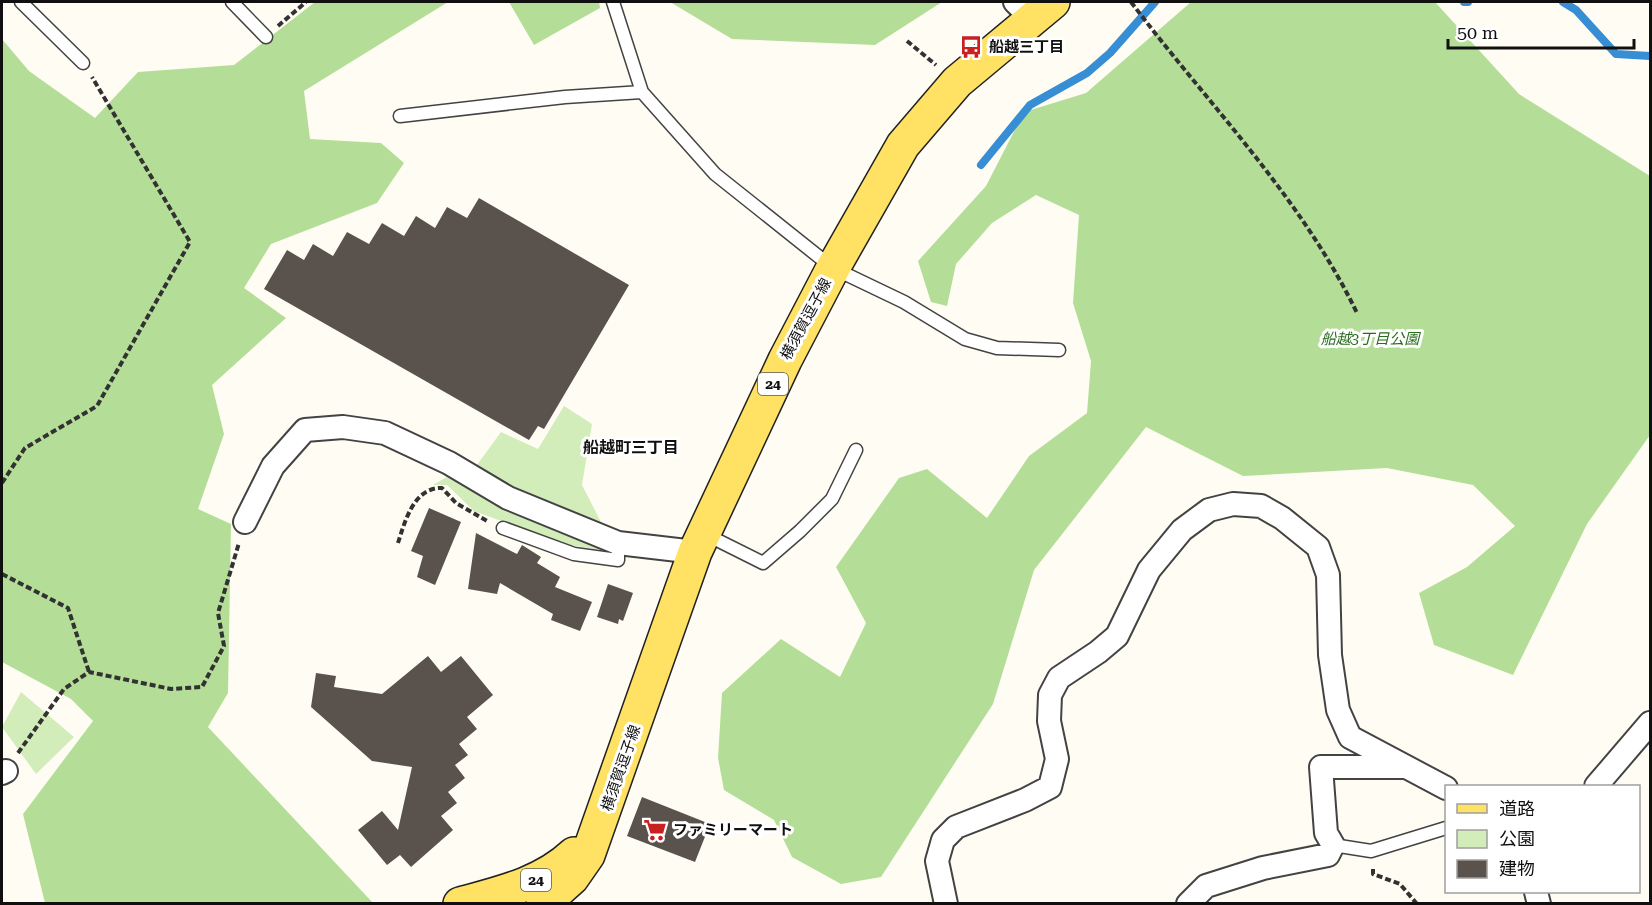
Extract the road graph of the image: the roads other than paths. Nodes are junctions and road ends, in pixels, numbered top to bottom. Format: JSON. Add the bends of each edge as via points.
{"nodes":[{"id":1,"x":21,"y":2,"type":"edge"},
{"id":2,"x":232,"y":2,"type":"edge"},
{"id":3,"x":613,"y":2,"type":"edge"},
{"id":4,"x":1034,"y":7,"type":"edge"},
{"id":5,"x":266,"y":37,"type":"road end"},
{"id":6,"x":83,"y":63,"type":"road end"},
{"id":7,"x":642,"y":92,"type":"junction"},
{"id":8,"x":400,"y":116,"type":"dead end"},
{"id":9,"x":833,"y":268,"type":"junction"},
{"id":10,"x":1059,"y":350,"type":"dead end"},
{"id":11,"x":856,"y":450,"type":"dead end"},
{"id":12,"x":245,"y":522,"type":"road end"},
{"id":13,"x":503,"y":528,"type":"road end"},
{"id":14,"x":699,"y":542,"type":"junction"},
{"id":15,"x":618,"y":543,"type":"junction"},
{"id":16,"x":1650,"y":723,"type":"edge"},
{"id":17,"x":1408,"y":767,"type":"junction"},
{"id":18,"x":1597,"y":785,"type":"edge"},
{"id":19,"x":1445,"y":787,"type":"edge"},
{"id":20,"x":1445,"y":828,"type":"edge"},
{"id":21,"x":599,"y":830,"type":"junction"},
{"id":22,"x":1333,"y":845,"type":"junction"},
{"id":23,"x":460,"y":903,"type":"edge"},
{"id":24,"x":543,"y":903,"type":"edge"},
{"id":25,"x":946,"y":903,"type":"edge"},
{"id":26,"x":1188,"y":903,"type":"edge"}],
"edges":[{"from":1,"to":6,"type":"lane"},
{"from":2,"to":5,"type":"lane"},
{"from":3,"to":7,"type":"lane"},
{"from":4,"to":9,"type":"main road","name":"横須賀逗子線","number":"24","via":[[957,82],[903,145]]},
{"from":7,"to":8,"type":"lane"},
{"from":7,"to":9,"type":"lane","via":[[714,174]]},
{"from":9,"to":10,"type":"lane","via":[[904,302],[965,339],[997,348]]},
{"from":9,"to":14,"type":"main road","name":"横須賀逗子線","number":"24"},
{"from":11,"to":14,"type":"lane","via":[[832,499],[763,563]]},
{"from":12,"to":15,"type":"street","via":[[273,466],[305,430],[343,427],[385,433],[508,498]]},
{"from":13,"to":15,"type":"lane","via":[[574,554],[618,560]]},
{"from":14,"to":15,"type":"street"},
{"from":14,"to":21,"type":"main road","name":"横須賀逗子線","number":"24"},
{"from":16,"to":18,"type":"street"},
{"from":17,"to":19,"type":"street"},
{"from":17,"to":22,"type":"street","via":[[1321,767],[1326,833]]},
{"from":17,"to":25,"type":"street","via":[[1350,737],[1338,710],[1330,655],[1328,575],[1318,547],[1261,506],[1233,504],[1209,510],[1182,530],[1149,570],[1117,636],[1059,678],[1050,695],[1049,721],[1057,759],[1050,787],[956,827],[943,840],[937,861]]},
{"from":20,"to":22,"type":"lane","via":[[1371,850]]},
{"from":21,"to":23,"type":"main road","name":"横須賀逗子線","number":"24","via":[[566,862],[542,877],[506,892]]},
{"from":21,"to":24,"type":"main road","name":"横須賀逗子線","number":"24","via":[[572,878]]},
{"from":22,"to":26,"type":"street","via":[[1328,855],[1263,868],[1206,886]]}]}
